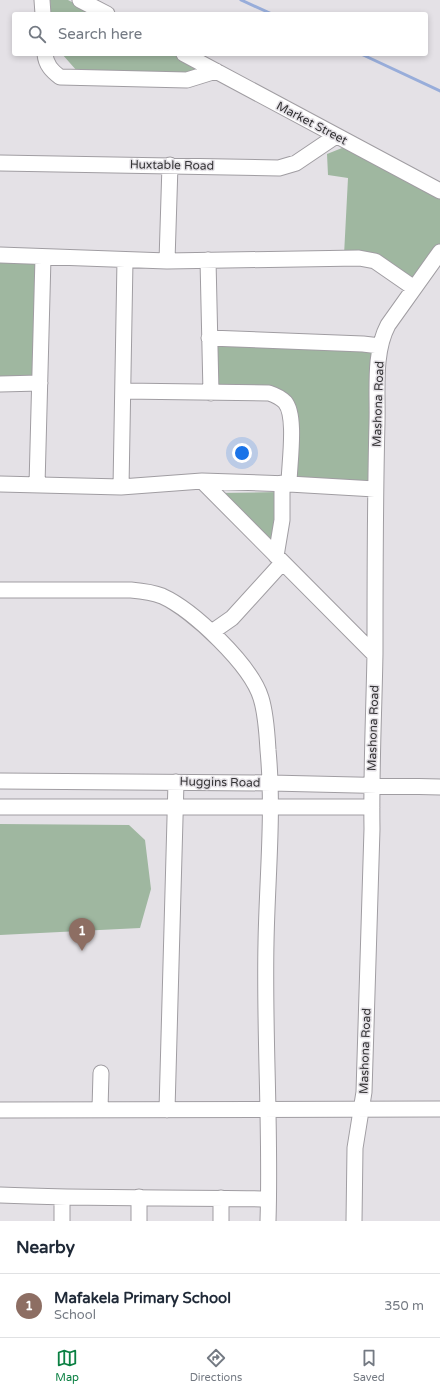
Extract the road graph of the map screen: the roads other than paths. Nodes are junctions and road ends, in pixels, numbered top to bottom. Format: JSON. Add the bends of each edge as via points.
{"nodes":[{"id":1,"x":42,"y":0,"type":"edge"},
{"id":2,"x":80,"y":0,"type":"edge"},
{"id":3,"x":43,"y":12,"type":"edge"},
{"id":4,"x":103,"y":12,"type":"edge"},
{"id":5,"x":45,"y":56,"type":"edge"},
{"id":6,"x":188,"y":56,"type":"edge"},
{"id":7,"x":216,"y":71,"type":"junction"},
{"id":8,"x":336,"y":136,"type":"junction"},
{"id":9,"x":0,"y":163,"type":"edge"},
{"id":10,"x":170,"y":165,"type":"junction"},
{"id":11,"x":440,"y":190,"type":"edge"},
{"id":12,"x":440,"y":252,"type":"edge"},
{"id":13,"x":0,"y":255,"type":"edge"},
{"id":14,"x":43,"y":257,"type":"junction"},
{"id":15,"x":125,"y":260,"type":"junction"},
{"id":16,"x":208,"y":260,"type":"junction"},
{"id":17,"x":167,"y":261,"type":"junction"},
{"id":18,"x":414,"y":288,"type":"junction"},
{"id":19,"x":209,"y":338,"type":"junction"},
{"id":20,"x":380,"y":346,"type":"junction"},
{"id":21,"x":40,"y":383,"type":"junction"},
{"id":22,"x":0,"y":384,"type":"edge"},
{"id":23,"x":123,"y":391,"type":"junction"},
{"id":24,"x":211,"y":393,"type":"junction"},
{"id":25,"x":202,"y":481,"type":"junction"},
{"id":26,"x":0,"y":484,"type":"edge"},
{"id":27,"x":286,"y":484,"type":"junction"},
{"id":28,"x":37,"y":485,"type":"junction"},
{"id":29,"x":121,"y":487,"type":"junction"},
{"id":30,"x":375,"y":489,"type":"junction"},
{"id":31,"x":279,"y":560,"type":"junction"},
{"id":32,"x":0,"y":590,"type":"edge"},
{"id":33,"x":212,"y":632,"type":"junction"},
{"id":34,"x":375,"y":655,"type":"junction"},
{"id":35,"x":0,"y":781,"type":"edge"},
{"id":36,"x":176,"y":782,"type":"junction"},
{"id":37,"x":271,"y":783,"type":"junction"},
{"id":38,"x":371,"y":786,"type":"junction"},
{"id":39,"x":440,"y":787,"type":"edge"},
{"id":40,"x":270,"y":806,"type":"junction"},
{"id":41,"x":0,"y":807,"type":"edge"},
{"id":42,"x":372,"y":807,"type":"junction"},
{"id":43,"x":176,"y":808,"type":"junction"},
{"id":44,"x":101,"y":1074,"type":"dead end"},
{"id":45,"x":100,"y":1109,"type":"junction"},
{"id":46,"x":440,"y":1109,"type":"edge"},
{"id":47,"x":0,"y":1110,"type":"edge"},
{"id":48,"x":167,"y":1110,"type":"junction"},
{"id":49,"x":267,"y":1110,"type":"junction"},
{"id":50,"x":362,"y":1110,"type":"junction"},
{"id":51,"x":0,"y":1195,"type":"edge"},
{"id":52,"x":139,"y":1197,"type":"junction"},
{"id":53,"x":62,"y":1198,"type":"junction"},
{"id":54,"x":221,"y":1198,"type":"junction"},
{"id":55,"x":268,"y":1199,"type":"junction"},
{"id":56,"x":62,"y":1221,"type":"edge"},
{"id":57,"x":139,"y":1221,"type":"edge"},
{"id":58,"x":221,"y":1221,"type":"edge"},
{"id":59,"x":268,"y":1221,"type":"edge"},
{"id":60,"x":354,"y":1221,"type":"edge"}],
"edges":[{"from":1,"to":3,"type":"street"},
{"from":2,"to":4,"type":"street"},
{"from":5,"to":7,"type":"street","via":[[45,61],[52,72],[60,77],[187,80]]},
{"from":6,"to":7,"type":"street","name":"Market Street"},
{"from":7,"to":8,"type":"street","name":"Market Street"},
{"from":8,"to":10,"type":"street","name":"Huxtable Road","via":[[300,161],[287,166]]},
{"from":8,"to":11,"type":"street","name":"Market Street"},
{"from":9,"to":10,"type":"street","name":"Huxtable Road"},
{"from":10,"to":17,"type":"street"},
{"from":12,"to":18,"type":"street","name":"Mashona Road"},
{"from":13,"to":14,"type":"street"},
{"from":14,"to":15,"type":"street"},
{"from":14,"to":21,"type":"street"},
{"from":15,"to":17,"type":"street"},
{"from":15,"to":23,"type":"street"},
{"from":16,"to":17,"type":"street"},
{"from":16,"to":18,"type":"street","via":[[359,258],[375,262]]},
{"from":16,"to":19,"type":"street"},
{"from":18,"to":20,"type":"street","name":"Mashona Road","via":[[388,325]]},
{"from":19,"to":20,"type":"street"},
{"from":19,"to":24,"type":"street"},
{"from":20,"to":30,"type":"street","name":"Mashona Road"},
{"from":21,"to":22,"type":"street"},
{"from":21,"to":28,"type":"street"},
{"from":23,"to":24,"type":"street"},
{"from":23,"to":29,"type":"street"},
{"from":24,"to":27,"type":"street","via":[[269,393],[278,396],[285,403],[291,424]]},
{"from":25,"to":27,"type":"street"},
{"from":25,"to":29,"type":"street"},
{"from":25,"to":31,"type":"street"},
{"from":26,"to":28,"type":"street"},
{"from":27,"to":30,"type":"street"},
{"from":27,"to":31,"type":"street"},
{"from":28,"to":29,"type":"street"},
{"from":30,"to":34,"type":"street","name":"Mashona Road"},
{"from":31,"to":33,"type":"street","via":[[232,618]]},
{"from":31,"to":34,"type":"street"},
{"from":32,"to":33,"type":"street","via":[[145,591],[161,596],[178,606]]},
{"from":33,"to":37,"type":"street","via":[[250,676],[262,699]]},
{"from":34,"to":38,"type":"street","name":"Mashona Road"},
{"from":35,"to":36,"type":"street","name":"Huggins Road"},
{"from":36,"to":37,"type":"street","name":"Huggins Road"},
{"from":36,"to":43,"type":"street"},
{"from":37,"to":38,"type":"street","name":"Huggins Road"},
{"from":37,"to":40,"type":"street"},
{"from":38,"to":39,"type":"street","name":"Huggins Road"},
{"from":38,"to":42,"type":"street","name":"Mashona Road"},
{"from":40,"to":42,"type":"street"},
{"from":40,"to":43,"type":"street"},
{"from":40,"to":49,"type":"street","via":[[266,944]]},
{"from":41,"to":43,"type":"street"},
{"from":42,"to":50,"type":"street","name":"Mashona Road"},
{"from":43,"to":48,"type":"street"},
{"from":44,"to":45,"type":"street"},
{"from":45,"to":47,"type":"street"},
{"from":45,"to":48,"type":"street"},
{"from":46,"to":50,"type":"street"},
{"from":48,"to":49,"type":"street"},
{"from":49,"to":50,"type":"street"},
{"from":49,"to":55,"type":"street"},
{"from":50,"to":60,"type":"street","name":"Mashona Road","via":[[355,1148]]},
{"from":51,"to":53,"type":"street"},
{"from":52,"to":53,"type":"street"},
{"from":52,"to":54,"type":"street"},
{"from":52,"to":57,"type":"street"},
{"from":53,"to":56,"type":"street"},
{"from":54,"to":55,"type":"street"},
{"from":54,"to":58,"type":"street"},
{"from":55,"to":59,"type":"street"}]}
